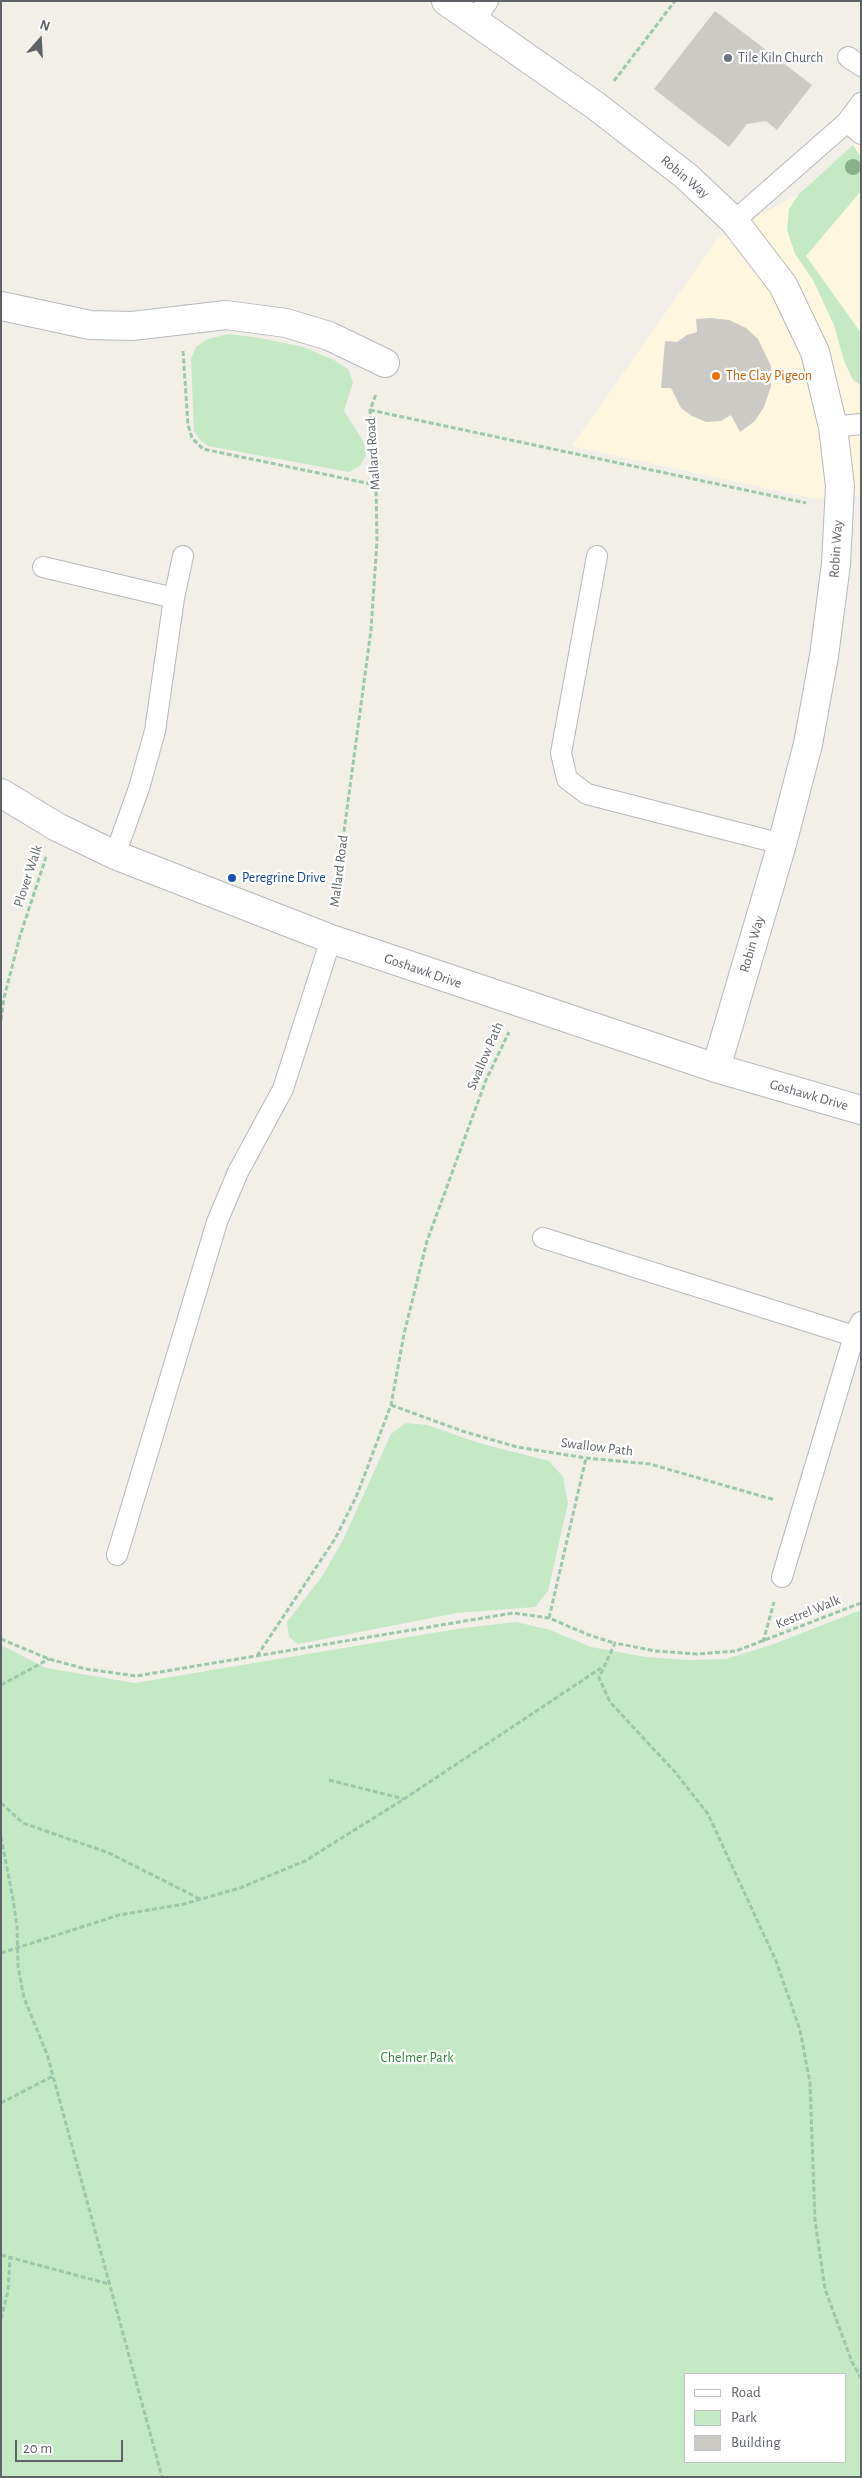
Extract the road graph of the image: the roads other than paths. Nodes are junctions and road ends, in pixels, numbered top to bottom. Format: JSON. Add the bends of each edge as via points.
{"nodes":[{"id":1,"x":446,"y":1,"type":"edge"},
{"id":2,"x":481,"y":11,"type":"edge"},
{"id":3,"x":861,"y":103,"type":"edge"},
{"id":4,"x":854,"y":128,"type":"edge"},
{"id":5,"x":734,"y":221,"type":"junction"},
{"id":6,"x":1,"y":306,"type":"edge"},
{"id":7,"x":385,"y":363,"type":"road end"},
{"id":8,"x":861,"y":424,"type":"edge"},
{"id":9,"x":833,"y":427,"type":"junction"},
{"id":10,"x":183,"y":556,"type":"dead end"},
{"id":11,"x":597,"y":556,"type":"dead end"},
{"id":12,"x":42,"y":567,"type":"dead end"},
{"id":13,"x":174,"y":598,"type":"junction"},
{"id":14,"x":1,"y":792,"type":"edge"},
{"id":15,"x":782,"y":844,"type":"junction"},
{"id":16,"x":114,"y":855,"type":"junction"},
{"id":17,"x":330,"y":939,"type":"junction"},
{"id":18,"x":716,"y":1068,"type":"junction"},
{"id":19,"x":861,"y":1110,"type":"edge"},
{"id":20,"x":543,"y":1238,"type":"dead end"},
{"id":21,"x":857,"y":1329,"type":"edge"},
{"id":22,"x":117,"y":1556,"type":"dead end"},
{"id":23,"x":782,"y":1577,"type":"road end"}],
"edges":[{"from":1,"to":2,"type":"street","name":"Robin Way"},
{"from":2,"to":5,"type":"street","name":"Robin Way","via":[[686,176]]},
{"from":3,"to":4,"type":"lane"},
{"from":4,"to":5,"type":"lane"},
{"from":5,"to":9,"type":"street","name":"Robin Way","via":[[782,284],[811,343]]},
{"from":6,"to":7,"type":"street","via":[[90,325],[132,326],[226,315],[286,323],[329,336]]},
{"from":8,"to":9,"type":"lane"},
{"from":9,"to":15,"type":"street","name":"Robin Way","via":[[840,486],[836,564],[808,744]]},
{"from":10,"to":13,"type":"lane"},
{"from":11,"to":15,"type":"lane","via":[[561,753],[567,779],[587,794]]},
{"from":12,"to":13,"type":"lane"},
{"from":13,"to":16,"type":"lane","via":[[155,731],[139,788]]},
{"from":14,"to":16,"type":"street","name":"Goshawk Drive","via":[[56,826]]},
{"from":15,"to":18,"type":"street","name":"Robin Way"},
{"from":16,"to":17,"type":"street","name":"Goshawk Drive"},
{"from":17,"to":18,"type":"street","name":"Goshawk Drive"},
{"from":17,"to":22,"type":"lane","via":[[283,1089],[238,1172],[217,1222]]},
{"from":18,"to":19,"type":"street","name":"Goshawk Drive"},
{"from":20,"to":21,"type":"lane"},
{"from":21,"to":23,"type":"lane"}]}
